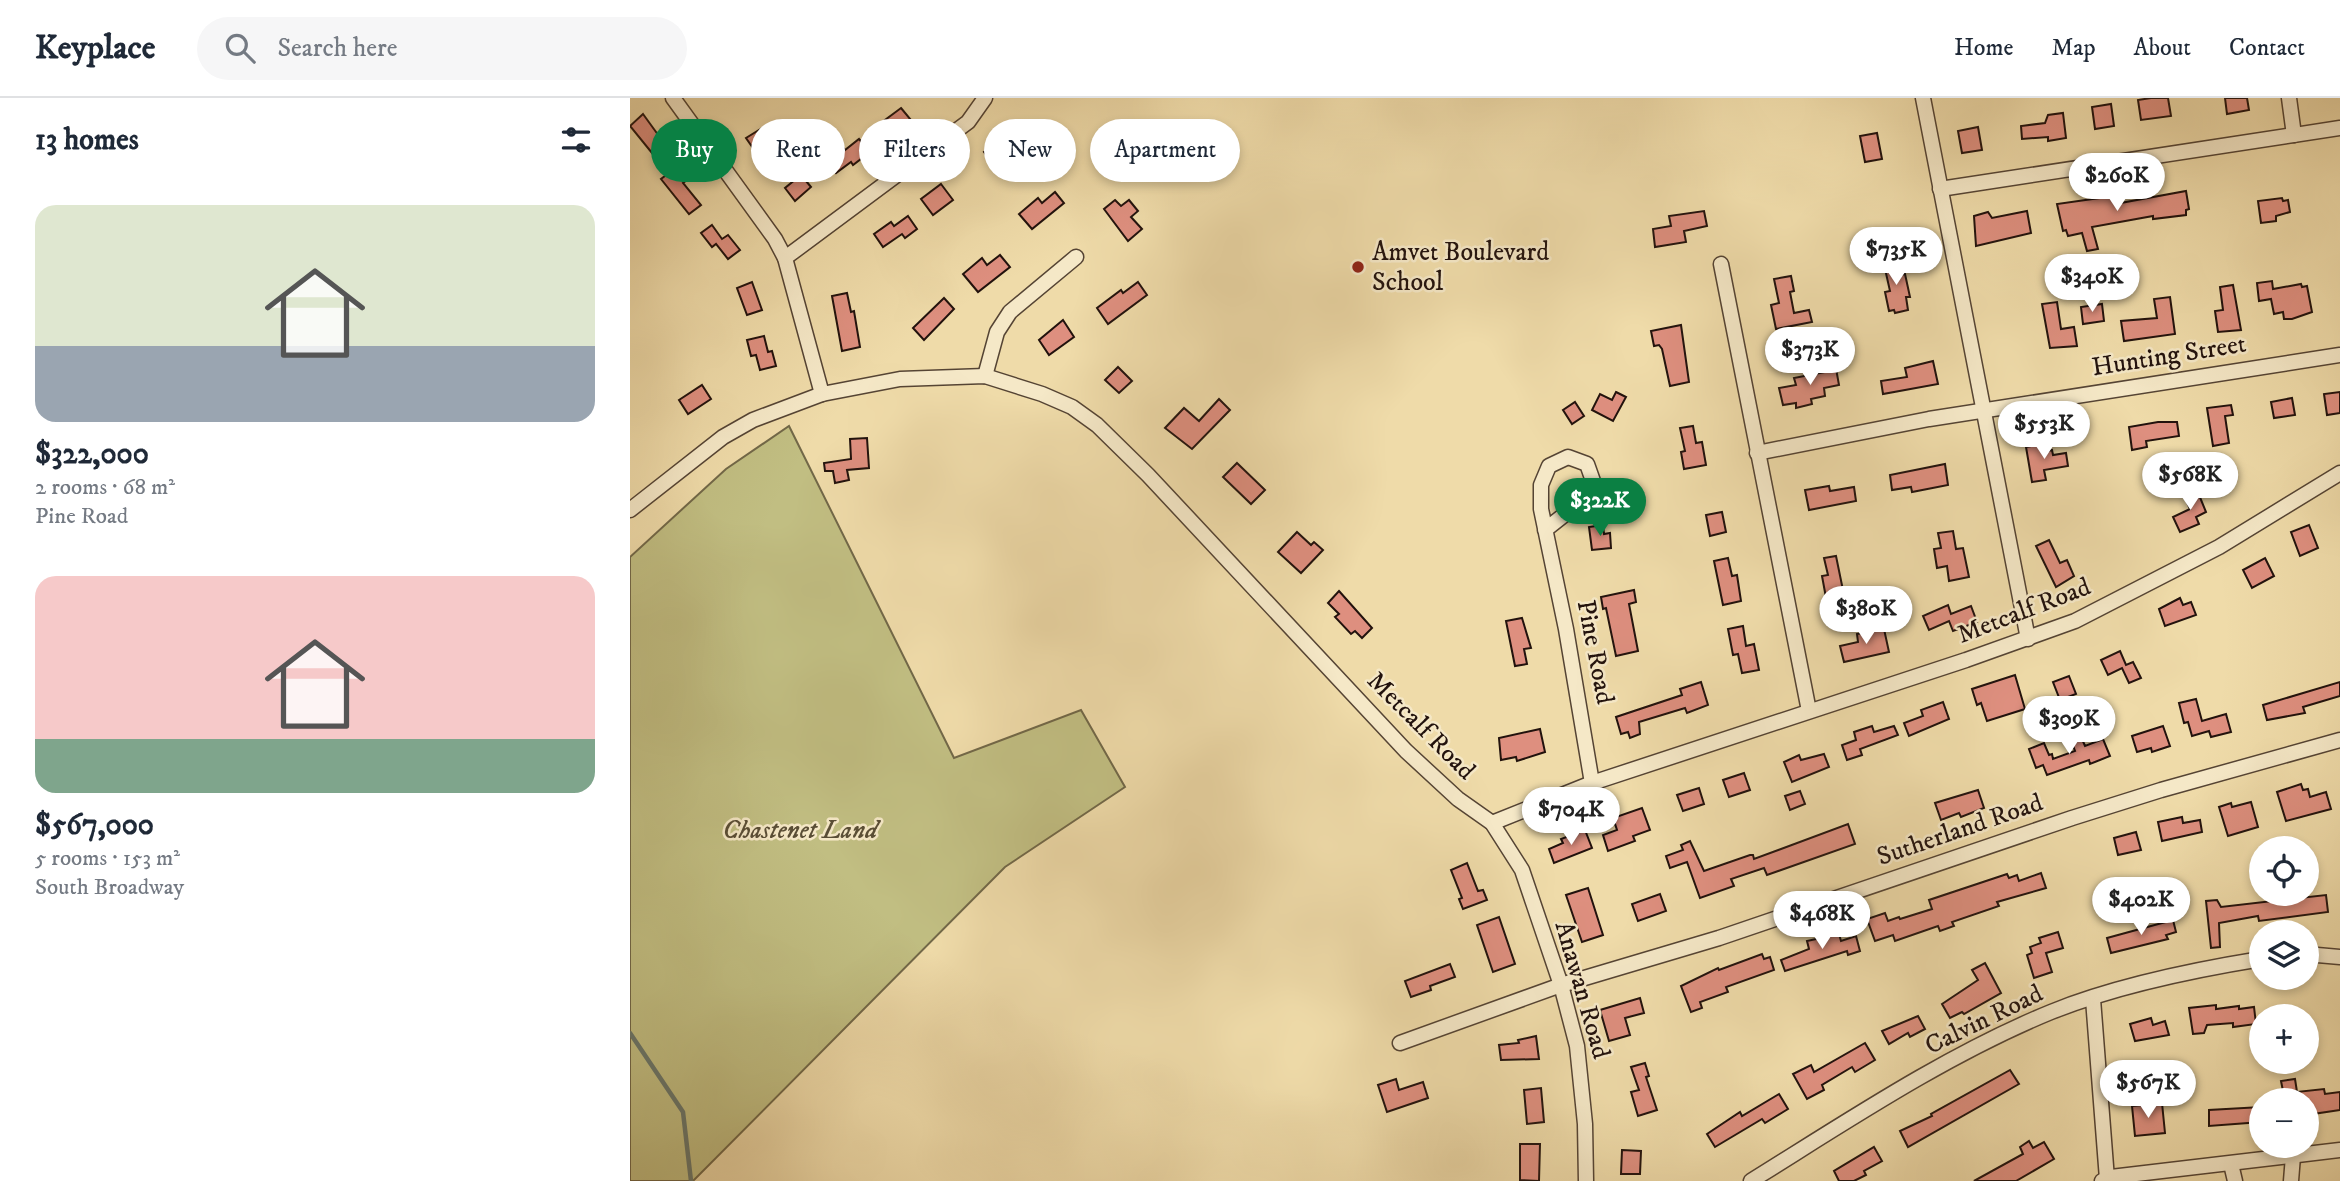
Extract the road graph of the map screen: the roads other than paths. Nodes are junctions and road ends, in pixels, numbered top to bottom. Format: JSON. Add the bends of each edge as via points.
{"nodes":[{"id":1,"x":673,"y":98,"type":"edge"},
{"id":2,"x":985,"y":98,"type":"edge"},
{"id":3,"x":1923,"y":98,"type":"edge"},
{"id":4,"x":2288,"y":98,"type":"edge"},
{"id":5,"x":2340,"y":128,"type":"edge"},
{"id":6,"x":2294,"y":135,"type":"junction"},
{"id":7,"x":1940,"y":189,"type":"junction"},
{"id":8,"x":1076,"y":257,"type":"dead end"},
{"id":9,"x":785,"y":258,"type":"junction"},
{"id":10,"x":1721,"y":264,"type":"dead end"},
{"id":11,"x":2340,"y":355,"type":"edge"},
{"id":12,"x":985,"y":376,"type":"junction"},
{"id":13,"x":822,"y":394,"type":"junction"},
{"id":14,"x":1982,"y":410,"type":"junction"},
{"id":15,"x":1758,"y":453,"type":"junction"},
{"id":16,"x":2340,"y":473,"type":"edge"},
{"id":17,"x":630,"y":510,"type":"edge"},
{"id":18,"x":1545,"y":530,"type":"junction"},
{"id":19,"x":2028,"y":639,"type":"junction"},
{"id":20,"x":1810,"y":711,"type":"junction"},
{"id":21,"x":2340,"y":740,"type":"edge"},
{"id":22,"x":1591,"y":783,"type":"junction"},
{"id":23,"x":1493,"y":823,"type":"junction"},
{"id":24,"x":2319,"y":955,"type":"edge"},
{"id":25,"x":2340,"y":957,"type":"edge"},
{"id":26,"x":2249,"y":961,"type":"edge"},
{"id":27,"x":1561,"y":985,"type":"junction"},
{"id":28,"x":2093,"y":999,"type":"junction"},
{"id":29,"x":1400,"y":1043,"type":"dead end"},
{"id":30,"x":2340,"y":1150,"type":"edge"},
{"id":31,"x":2319,"y":1153,"type":"edge"},
{"id":32,"x":2278,"y":1158,"type":"edge"},
{"id":33,"x":2294,"y":1158,"type":"edge"},
{"id":34,"x":2231,"y":1164,"type":"junction"},
{"id":35,"x":2155,"y":1177,"type":"edge"},
{"id":36,"x":2104,"y":1180,"type":"edge"},
{"id":37,"x":1586,"y":1181,"type":"edge"},
{"id":38,"x":1751,"y":1181,"type":"edge"},
{"id":39,"x":2235,"y":1181,"type":"edge"},
{"id":40,"x":2291,"y":1181,"type":"edge"}],
"edges":[{"from":1,"to":9,"type":"street"},
{"from":2,"to":9,"type":"street","via":[[968,122]]},
{"from":3,"to":7,"type":"street"},
{"from":4,"to":6,"type":"street"},
{"from":5,"to":6,"type":"street"},
{"from":6,"to":7,"type":"street"},
{"from":7,"to":14,"type":"street"},
{"from":8,"to":12,"type":"street","via":[[1010,312],[997,332]]},
{"from":9,"to":13,"type":"street"},
{"from":10,"to":15,"type":"street"},
{"from":11,"to":14,"type":"street","name":"Hunting Street"},
{"from":12,"to":13,"type":"street","name":"Metcalf Road","via":[[900,379]]},
{"from":12,"to":23,"type":"street","name":"Metcalf Road","via":[[1072,407],[1097,425],[1400,745],[1458,799]]},
{"from":13,"to":17,"type":"street","name":"Metcalf Road","via":[[753,420],[723,437]]},
{"from":14,"to":15,"type":"street","name":"Hunting Street"},
{"from":14,"to":19,"type":"street"},
{"from":15,"to":20,"type":"street"},
{"from":16,"to":19,"type":"street","name":"Metcalf Road","via":[[2219,547],[2075,621]]},
{"from":18,"to":18,"type":"street","name":"Pine Road","via":[[1541,485],[1549,466],[1568,457],[1587,464],[1592,481],[1583,500]]},
{"from":18,"to":22,"type":"street","name":"Pine Road","via":[[1569,641]]},
{"from":19,"to":20,"type":"street","name":"Metcalf Road"},
{"from":20,"to":22,"type":"street","name":"Metcalf Road"},
{"from":21,"to":27,"type":"street","name":"Sutherland Road","via":[[2161,790],[1718,938]]},
{"from":22,"to":23,"type":"street","name":"Metcalf Road"},
{"from":23,"to":27,"type":"street","name":"Anawan Road","via":[[1522,870]]},
{"from":24,"to":25,"type":"street"},
{"from":26,"to":28,"type":"street","name":"Calvin Road"},
{"from":27,"to":29,"type":"street","name":"Sutherland Road"},
{"from":27,"to":37,"type":"street","name":"Anawan Road","via":[[1578,1056]]},
{"from":28,"to":36,"type":"street"},
{"from":28,"to":38,"type":"street","name":"Calvin Road","via":[[2007,1031]]},
{"from":30,"to":31,"type":"street"},
{"from":32,"to":34,"type":"street"},
{"from":33,"to":40,"type":"street"},
{"from":34,"to":35,"type":"street"},
{"from":34,"to":39,"type":"street"},
{"from":35,"to":36,"type":"street"}]}
